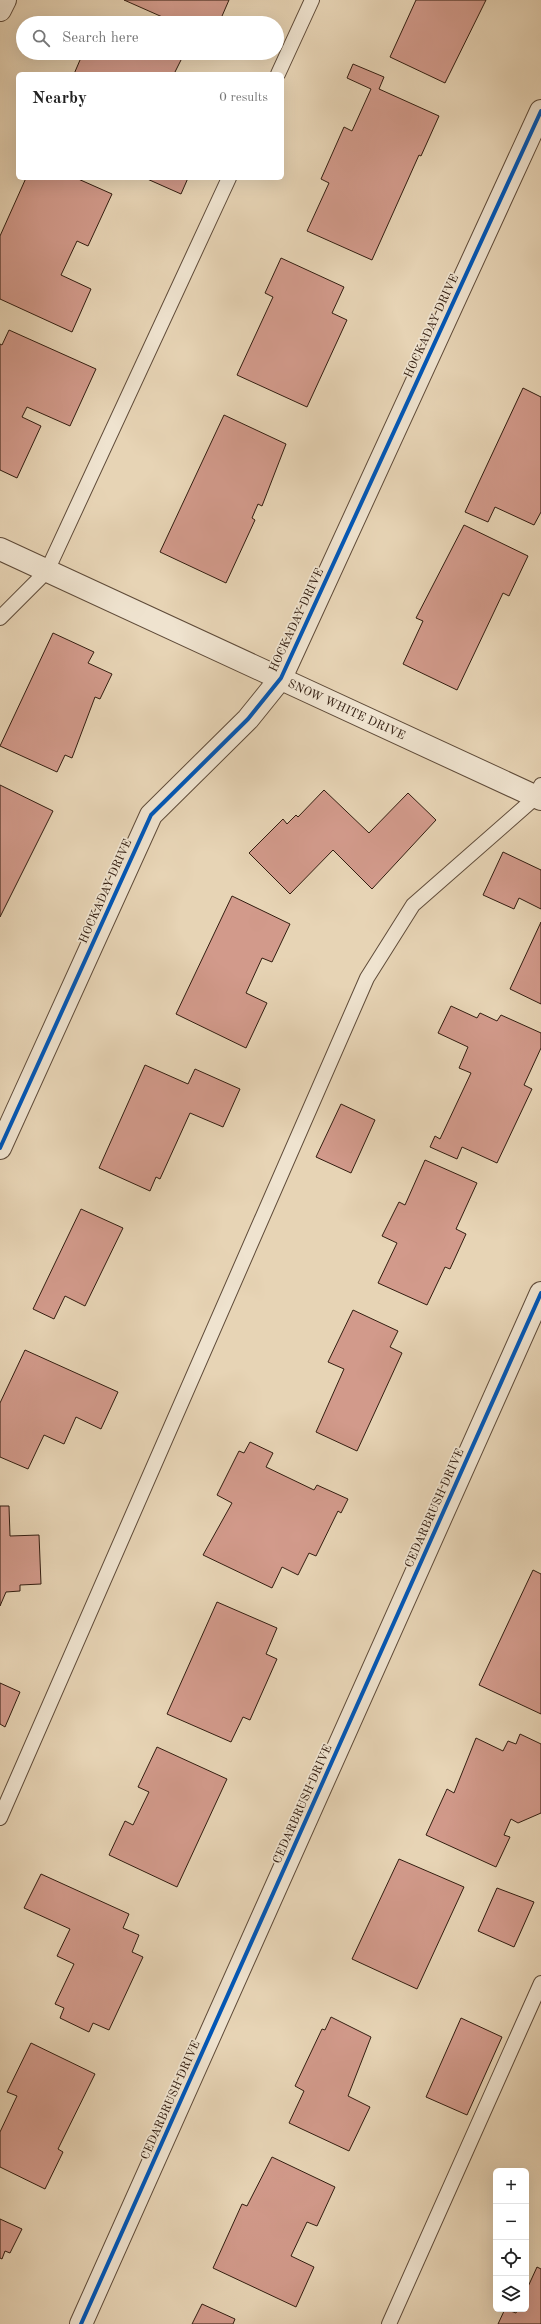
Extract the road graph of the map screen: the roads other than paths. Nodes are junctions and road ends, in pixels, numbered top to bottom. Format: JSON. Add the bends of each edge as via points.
{"nodes":[{"id":1,"x":5,"y":0,"type":"edge"},
{"id":2,"x":312,"y":0,"type":"edge"},
{"id":3,"x":0,"y":10,"type":"edge"},
{"id":4,"x":279,"y":72,"type":"edge"},
{"id":5,"x":541,"y":110,"type":"edge"},
{"id":6,"x":229,"y":180,"type":"edge"},
{"id":7,"x":0,"y":549,"type":"edge"},
{"id":8,"x":47,"y":571,"type":"junction"},
{"id":9,"x":0,"y":618,"type":"edge"},
{"id":10,"x":281,"y":678,"type":"junction"},
{"id":11,"x":539,"y":794,"type":"edge"},
{"id":12,"x":0,"y":1148,"type":"edge"},
{"id":13,"x":541,"y":1293,"type":"edge"},
{"id":14,"x":0,"y":1818,"type":"edge"},
{"id":15,"x":541,"y":1983,"type":"edge"},
{"id":16,"x":81,"y":2324,"type":"edge"},
{"id":17,"x":389,"y":2324,"type":"edge"}],
"edges":[{"from":1,"to":3,"type":"street"},
{"from":2,"to":4,"type":"lane"},
{"from":5,"to":10,"type":"street","name":"HOCKADAY DRIVE"},
{"from":6,"to":8,"type":"lane"},
{"from":7,"to":8,"type":"street","name":"SNOW WHITE DRIVE"},
{"from":8,"to":9,"type":"lane"},
{"from":8,"to":10,"type":"street","name":"SNOW WHITE DRIVE"},
{"from":10,"to":11,"type":"street","name":"SNOW WHITE DRIVE"},
{"from":10,"to":12,"type":"street","name":"HOCKADAY DRIVE","via":[[248,719],[151,815]]},
{"from":11,"to":14,"type":"lane","via":[[413,906],[367,978]]},
{"from":13,"to":16,"type":"street","name":"CEDARBRUSH DRIVE"},
{"from":15,"to":17,"type":"lane"}]}
